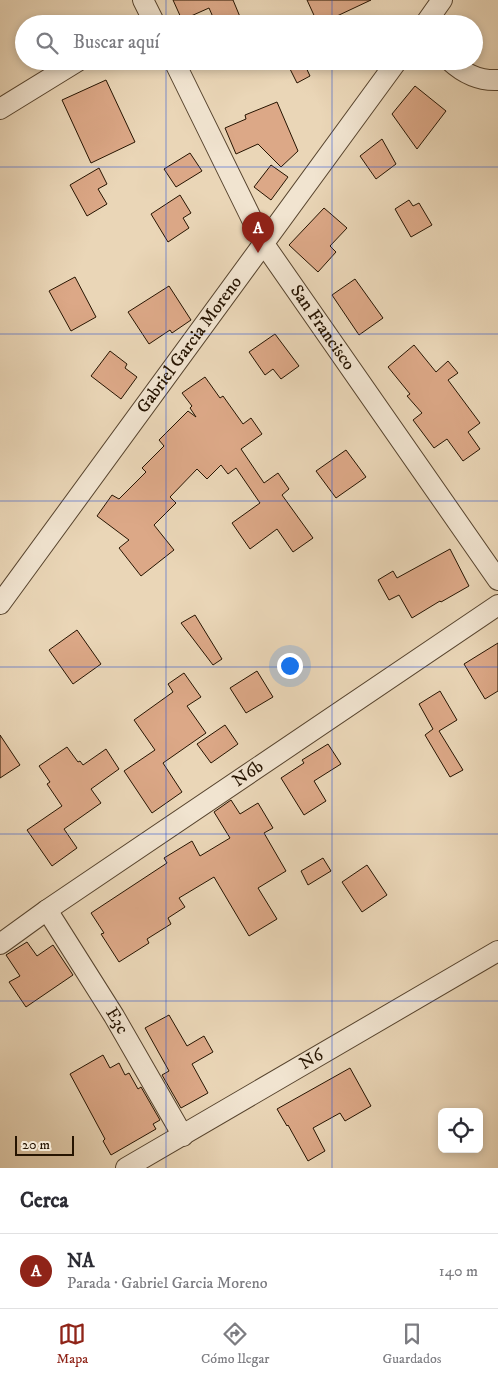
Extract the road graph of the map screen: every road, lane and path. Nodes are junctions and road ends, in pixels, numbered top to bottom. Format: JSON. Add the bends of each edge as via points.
{"nodes":[{"id":1,"x":143,"y":0,"type":"edge"},
{"id":2,"x":442,"y":0,"type":"edge"},
{"id":3,"x":148,"y":15,"type":"edge"},
{"id":4,"x":431,"y":15,"type":"edge"},
{"id":5,"x":63,"y":70,"type":"edge"},
{"id":6,"x":178,"y":70,"type":"edge"},
{"id":7,"x":390,"y":70,"type":"edge"},
{"id":8,"x":464,"y":70,"type":"edge"},
{"id":9,"x":498,"y":80,"type":"edge"},
{"id":10,"x":0,"y":109,"type":"edge"},
{"id":11,"x":264,"y":244,"type":"junction"},
{"id":12,"x":498,"y":580,"type":"edge"},
{"id":13,"x":0,"y":604,"type":"edge"},
{"id":14,"x":498,"y":605,"type":"edge"},
{"id":15,"x":47,"y":910,"type":"junction"},
{"id":16,"x":0,"y":944,"type":"edge"},
{"id":17,"x":498,"y":951,"type":"edge"},
{"id":18,"x":183,"y":1136,"type":"junction"},
{"id":19,"x":126,"y":1168,"type":"edge"}],
"edges":[{"from":1,"to":3,"type":"street"},
{"from":2,"to":4,"type":"street"},
{"from":5,"to":10,"type":"street"},
{"from":6,"to":11,"type":"street","name":"San Francisco"},
{"from":7,"to":11,"type":"street","name":"Gabriel Garcia Moreno"},
{"from":8,"to":9,"type":"street","via":[[483,80]]},
{"from":11,"to":12,"type":"street","name":"San Francisco"},
{"from":11,"to":13,"type":"street","name":"Gabriel Garcia Moreno"},
{"from":14,"to":15,"type":"street","name":"N6b"},
{"from":15,"to":16,"type":"street","name":"N6b"},
{"from":15,"to":18,"type":"street","name":"E3c","via":[[114,1016]]},
{"from":17,"to":18,"type":"street","name":"N6"},
{"from":18,"to":19,"type":"street","name":"N6"}]}
